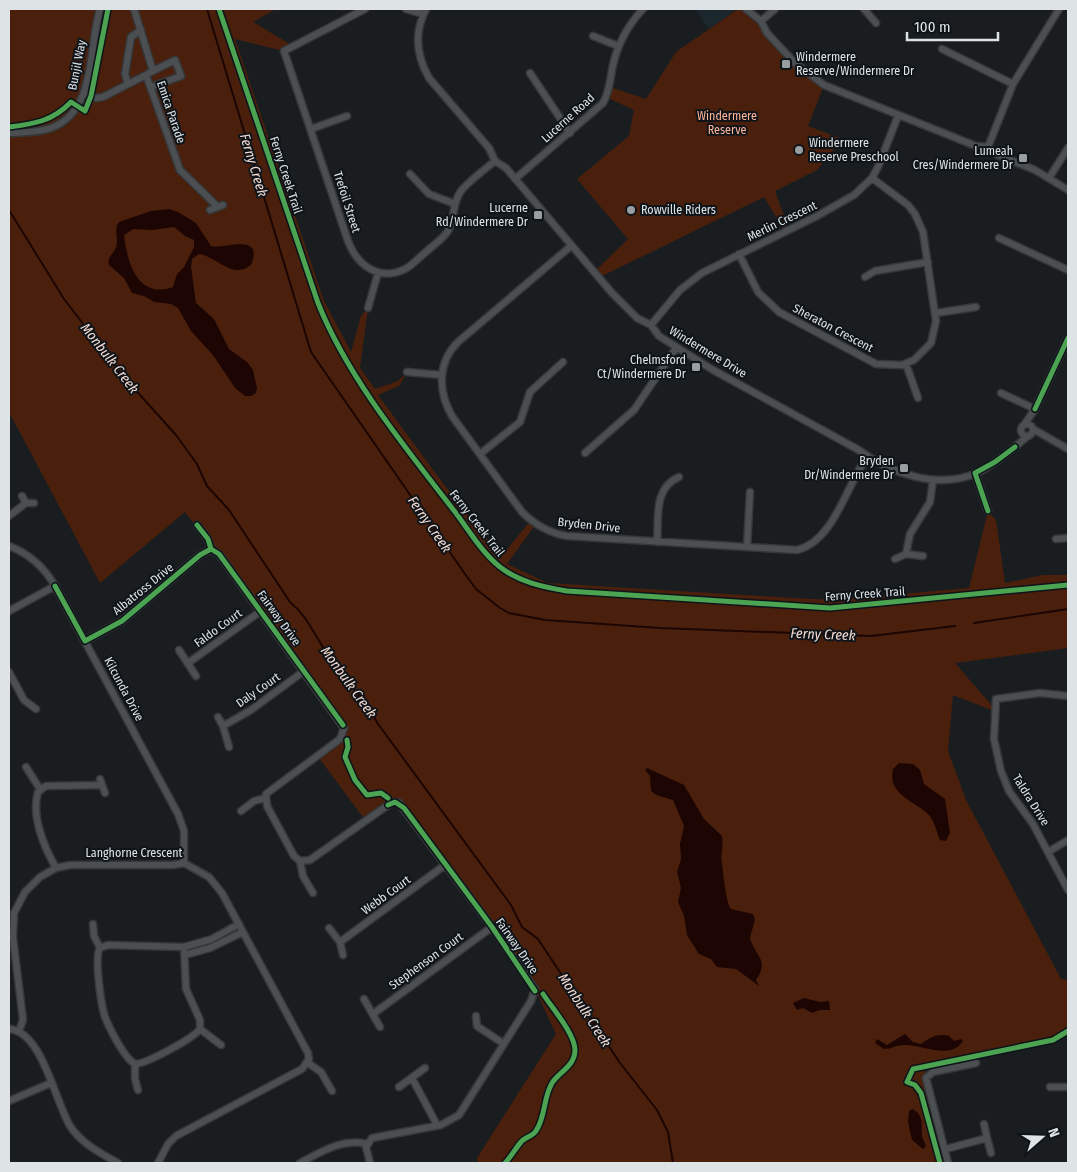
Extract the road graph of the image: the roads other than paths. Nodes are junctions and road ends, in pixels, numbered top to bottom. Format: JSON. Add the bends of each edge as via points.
{"nodes":[{"id":1,"x":100,"y":9,"type":"edge"},
{"id":2,"x":134,"y":9,"type":"edge"},
{"id":3,"x":365,"y":9,"type":"edge"},
{"id":4,"x":406,"y":9,"type":"edge"},
{"id":5,"x":643,"y":9,"type":"edge"},
{"id":6,"x":746,"y":9,"type":"edge"},
{"id":7,"x":776,"y":9,"type":"edge"},
{"id":8,"x":864,"y":9,"type":"edge"},
{"id":9,"x":1059,"y":9,"type":"edge"},
{"id":10,"x":425,"y":12,"type":"edge"},
{"id":11,"x":761,"y":21,"type":"junction"},
{"id":12,"x":876,"y":23,"type":"dead end"},
{"id":13,"x":141,"y":30,"type":"junction"},
{"id":14,"x":594,"y":36,"type":"dead end"},
{"id":15,"x":618,"y":46,"type":"junction"},
{"id":16,"x":942,"y":49,"type":"dead end"},
{"id":17,"x":153,"y":71,"type":"junction"},
{"id":18,"x":530,"y":73,"type":"dead end"},
{"id":19,"x":146,"y":75,"type":"junction"},
{"id":20,"x":128,"y":84,"type":"junction"},
{"id":21,"x":1013,"y":84,"type":"junction"},
{"id":22,"x":151,"y":87,"type":"junction"},
{"id":23,"x":84,"y":94,"type":"junction"},
{"id":24,"x":347,"y":116,"type":"dead end"},
{"id":25,"x":898,"y":116,"type":"junction"},
{"id":26,"x":311,"y":129,"type":"junction"},
{"id":27,"x":9,"y":133,"type":"edge"},
{"id":28,"x":570,"y":133,"type":"junction"},
{"id":29,"x":988,"y":147,"type":"junction"},
{"id":30,"x":1068,"y":148,"type":"edge"},
{"id":31,"x":495,"y":161,"type":"junction"},
{"id":32,"x":410,"y":174,"type":"dead end"},
{"id":33,"x":872,"y":178,"type":"junction"},
{"id":34,"x":1050,"y":178,"type":"junction"},
{"id":35,"x":515,"y":179,"type":"junction"},
{"id":36,"x":1068,"y":190,"type":"edge"},
{"id":37,"x":454,"y":204,"type":"junction"},
{"id":38,"x":210,"y":210,"type":"dead end"},
{"id":39,"x":999,"y":238,"type":"dead end"},
{"id":40,"x":571,"y":246,"type":"junction"},
{"id":41,"x":739,"y":254,"type":"junction"},
{"id":42,"x":928,"y":262,"type":"junction"},
{"id":43,"x":1068,"y":270,"type":"edge"},
{"id":44,"x":378,"y":273,"type":"junction"},
{"id":45,"x":865,"y":277,"type":"dead end"},
{"id":46,"x":976,"y":307,"type":"dead end"},
{"id":47,"x":368,"y":308,"type":"dead end"},
{"id":48,"x":936,"y":313,"type":"junction"},
{"id":49,"x":651,"y":325,"type":"junction"},
{"id":50,"x":1068,"y":338,"type":"edge"},
{"id":51,"x":676,"y":348,"type":"junction"},
{"id":52,"x":563,"y":362,"type":"dead end"},
{"id":53,"x":906,"y":364,"type":"junction"},
{"id":54,"x":407,"y":372,"type":"dead end"},
{"id":55,"x":442,"y":375,"type":"junction"},
{"id":56,"x":1001,"y":393,"type":"dead end"},
{"id":57,"x":918,"y":398,"type":"dead end"},
{"id":58,"x":1036,"y":409,"type":"junction"},
{"id":59,"x":1022,"y":427,"type":"junction"},
{"id":60,"x":1031,"y":432,"type":"junction"},
{"id":61,"x":1015,"y":447,"type":"junction"},
{"id":62,"x":1068,"y":449,"type":"edge"},
{"id":63,"x":585,"y":453,"type":"dead end"},
{"id":64,"x":480,"y":454,"type":"junction"},
{"id":65,"x":867,"y":457,"type":"junction"},
{"id":66,"x":975,"y":473,"type":"junction"},
{"id":67,"x":679,"y":477,"type":"dead end"},
{"id":68,"x":933,"y":480,"type":"junction"},
{"id":69,"x":750,"y":492,"type":"dead end"},
{"id":70,"x":22,"y":496,"type":"dead end"},
{"id":71,"x":26,"y":503,"type":"junction"},
{"id":72,"x":34,"y":503,"type":"dead end"},
{"id":73,"x":988,"y":511,"type":"dead end"},
{"id":74,"x":9,"y":516,"type":"edge"},
{"id":75,"x":197,"y":525,"type":"dead end"},
{"id":76,"x":1068,"y":538,"type":"edge"},
{"id":77,"x":1056,"y":539,"type":"dead end"},
{"id":78,"x":657,"y":542,"type":"junction"},
{"id":79,"x":9,"y":546,"type":"edge"},
{"id":80,"x":747,"y":547,"type":"junction"},
{"id":81,"x":211,"y":549,"type":"junction"},
{"id":82,"x":906,"y":554,"type":"junction"},
{"id":83,"x":923,"y":556,"type":"dead end"},
{"id":84,"x":895,"y":560,"type":"dead end"},
{"id":85,"x":56,"y":586,"type":"junction"},
{"id":86,"x":9,"y":611,"type":"edge"},
{"id":87,"x":261,"y":611,"type":"junction"},
{"id":88,"x":85,"y":640,"type":"junction"},
{"id":89,"x":179,"y":650,"type":"dead end"},
{"id":90,"x":188,"y":663,"type":"junction"},
{"id":91,"x":304,"y":671,"type":"junction"},
{"id":92,"x":9,"y":672,"type":"edge"},
{"id":93,"x":196,"y":676,"type":"dead end"},
{"id":94,"x":1068,"y":696,"type":"edge"},
{"id":95,"x":36,"y":709,"type":"dead end"},
{"id":96,"x":218,"y":717,"type":"dead end"},
{"id":97,"x":223,"y":726,"type":"junction"},
{"id":98,"x":230,"y":747,"type":"dead end"},
{"id":99,"x":26,"y":767,"type":"dead end"},
{"id":100,"x":40,"y":789,"type":"junction"},
{"id":101,"x":105,"y":793,"type":"dead end"},
{"id":102,"x":265,"y":798,"type":"junction"},
{"id":103,"x":240,"y":811,"type":"dead end"},
{"id":104,"x":1068,"y":840,"type":"edge"},
{"id":105,"x":1048,"y":852,"type":"junction"},
{"id":106,"x":300,"y":861,"type":"junction"},
{"id":107,"x":184,"y":863,"type":"junction"},
{"id":108,"x":445,"y":865,"type":"junction"},
{"id":109,"x":56,"y":868,"type":"junction"},
{"id":110,"x":1068,"y":890,"type":"edge"},
{"id":111,"x":313,"y":893,"type":"dead end"},
{"id":112,"x":11,"y":912,"type":"edge"},
{"id":113,"x":93,"y":924,"type":"dead end"},
{"id":114,"x":239,"y":924,"type":"junction"},
{"id":115,"x":329,"y":928,"type":"dead end"},
{"id":116,"x":492,"y":928,"type":"junction"},
{"id":117,"x":243,"y":932,"type":"junction"},
{"id":118,"x":340,"y":942,"type":"junction"},
{"id":119,"x":100,"y":948,"type":"junction"},
{"id":120,"x":184,"y":951,"type":"junction"},
{"id":121,"x":343,"y":955,"type":"dead end"},
{"id":122,"x":364,"y":999,"type":"dead end"},
{"id":123,"x":373,"y":1014,"type":"junction"},
{"id":124,"x":476,"y":1016,"type":"dead end"},
{"id":125,"x":380,"y":1027,"type":"dead end"},
{"id":126,"x":200,"y":1028,"type":"junction"},
{"id":127,"x":9,"y":1029,"type":"edge"},
{"id":128,"x":19,"y":1031,"type":"junction"},
{"id":129,"x":504,"y":1044,"type":"junction"},
{"id":130,"x":221,"y":1045,"type":"dead end"},
{"id":131,"x":308,"y":1063,"type":"junction"},
{"id":132,"x":976,"y":1063,"type":"dead end"},
{"id":133,"x":135,"y":1064,"type":"junction"},
{"id":134,"x":425,"y":1068,"type":"dead end"},
{"id":135,"x":412,"y":1078,"type":"junction"},
{"id":136,"x":51,"y":1082,"type":"junction"},
{"id":137,"x":399,"y":1087,"type":"dead end"},
{"id":138,"x":1050,"y":1087,"type":"dead end"},
{"id":139,"x":1068,"y":1087,"type":"edge"},
{"id":140,"x":138,"y":1090,"type":"dead end"},
{"id":141,"x":332,"y":1091,"type":"dead end"},
{"id":142,"x":9,"y":1101,"type":"edge"},
{"id":143,"x":984,"y":1124,"type":"dead end"},
{"id":144,"x":437,"y":1126,"type":"junction"},
{"id":145,"x":987,"y":1138,"type":"junction"},
{"id":146,"x":367,"y":1144,"type":"junction"},
{"id":147,"x":946,"y":1149,"type":"junction"},
{"id":148,"x":991,"y":1153,"type":"dead end"},
{"id":149,"x":118,"y":1163,"type":"edge"},
{"id":150,"x":158,"y":1163,"type":"edge"},
{"id":151,"x":300,"y":1163,"type":"edge"},
{"id":152,"x":370,"y":1163,"type":"edge"},
{"id":153,"x":948,"y":1163,"type":"edge"}],
"edges":[{"from":1,"to":23,"type":"street","name":"Bunjil Way"},
{"from":2,"to":13,"type":"street"},
{"from":3,"to":26,"type":"street","name":"Trefoil Street","via":[[284,50]]},
{"from":4,"to":10,"type":"street"},
{"from":5,"to":15,"type":"street","name":"Lucerne Road"},
{"from":6,"to":11,"type":"street"},
{"from":7,"to":11,"type":"street"},
{"from":8,"to":12,"type":"street"},
{"from":9,"to":21,"type":"street"},
{"from":10,"to":31,"type":"street","name":"Windermere Drive","via":[[418,45],[425,71],[489,148]]},
{"from":11,"to":25,"type":"street","via":[[781,48],[814,79],[836,92]]},
{"from":13,"to":17,"type":"street"},
{"from":13,"to":20,"type":"street","via":[[131,37],[125,74]]},
{"from":14,"to":15,"type":"street"},
{"from":15,"to":28,"type":"street","name":"Lucerne Road","via":[[603,103]]},
{"from":16,"to":21,"type":"street"},
{"from":17,"to":19,"type":"street"},
{"from":17,"to":22,"type":"street","via":[[174,60],[178,62],[180,77]]},
{"from":18,"to":28,"type":"street"},
{"from":19,"to":20,"type":"street","name":"Emica Parade"},
{"from":19,"to":22,"type":"street","name":"Emica Parade"},
{"from":20,"to":23,"type":"street","name":"Emica Parade","via":[[100,98]]},
{"from":21,"to":29,"type":"street"},
{"from":22,"to":38,"type":"street","name":"Emica Parade","via":[[180,170],[221,206]]},
{"from":23,"to":27,"type":"street","name":"Bunjil Way","via":[[72,115],[58,125]]},
{"from":24,"to":26,"type":"street"},
{"from":25,"to":29,"type":"street","via":[[976,146]]},
{"from":25,"to":33,"type":"street","name":"Merlin Crescent"},
{"from":26,"to":44,"type":"street","name":"Trefoil Street","via":[[353,251],[360,262]]},
{"from":28,"to":35,"type":"street","name":"Lucerne Road"},
{"from":29,"to":34,"type":"street"},
{"from":30,"to":34,"type":"street"},
{"from":31,"to":35,"type":"street","name":"Windermere Drive"},
{"from":31,"to":37,"type":"street","via":[[462,190]]},
{"from":32,"to":37,"type":"street","via":[[429,194]]},
{"from":33,"to":41,"type":"street","name":"Merlin Crescent","via":[[839,204]]},
{"from":33,"to":42,"type":"street","via":[[915,214],[923,232]]},
{"from":34,"to":36,"type":"street"},
{"from":35,"to":40,"type":"street","name":"Windermere Drive"},
{"from":37,"to":44,"type":"street","via":[[451,224],[440,240],[405,269]]},
{"from":39,"to":43,"type":"street"},
{"from":40,"to":49,"type":"street","name":"Windermere Drive","via":[[624,306]]},
{"from":40,"to":55,"type":"street","name":"Bryden Drive","via":[[458,342],[446,360]]},
{"from":41,"to":49,"type":"street","name":"Merlin Crescent","via":[[690,281]]},
{"from":41,"to":53,"type":"street","name":"Sheraton Crescent","via":[[758,292],[778,312],[870,361],[887,366]]},
{"from":42,"to":45,"type":"street","via":[[875,271]]},
{"from":42,"to":48,"type":"street"},
{"from":44,"to":47,"type":"street"},
{"from":46,"to":48,"type":"street"},
{"from":48,"to":53,"type":"street","via":[[931,343],[922,354]]},
{"from":49,"to":51,"type":"street","name":"Windermere Drive","via":[[659,336]]},
{"from":50,"to":58,"type":"street"},
{"from":51,"to":63,"type":"street","via":[[634,410]]},
{"from":51,"to":65,"type":"street","name":"Windermere Drive","via":[[857,448]]},
{"from":52,"to":64,"type":"street","via":[[530,392],[520,422]]},
{"from":53,"to":57,"type":"street"},
{"from":54,"to":55,"type":"street"},
{"from":55,"to":64,"type":"street","name":"Bryden Drive","via":[[446,405]]},
{"from":56,"to":58,"type":"street"},
{"from":58,"to":59,"type":"street"},
{"from":58,"to":60,"type":"street"},
{"from":59,"to":60,"type":"street","via":[[1024,435]]},
{"from":59,"to":60,"type":"street","via":[[1029,424]]},
{"from":59,"to":61,"type":"street"},
{"from":60,"to":61,"type":"street","name":"Windermere Drive"},
{"from":60,"to":62,"type":"street"},
{"from":61,"to":66,"type":"street","name":"Windermere Drive"},
{"from":64,"to":78,"type":"street","name":"Bryden Drive","via":[[522,512],[545,530],[566,536]]},
{"from":65,"to":68,"type":"street","name":"Windermere Drive","via":[[878,459],[908,475]]},
{"from":65,"to":80,"type":"street","name":"Bryden Drive","via":[[827,529],[816,541],[797,550]]},
{"from":66,"to":68,"type":"street","name":"Windermere Drive"},
{"from":66,"to":73,"type":"street"},
{"from":67,"to":78,"type":"street","via":[[667,484],[661,494]]},
{"from":68,"to":82,"type":"street","via":[[931,497],[910,534]]},
{"from":69,"to":80,"type":"street"},
{"from":70,"to":71,"type":"street"},
{"from":71,"to":72,"type":"street"},
{"from":71,"to":74,"type":"street"},
{"from":75,"to":81,"type":"street","name":"Fairway Drive"},
{"from":76,"to":77,"type":"street"},
{"from":78,"to":80,"type":"street","name":"Bryden Drive"},
{"from":79,"to":85,"type":"street","name":"Kilcunda Drive","via":[[34,560]]},
{"from":81,"to":87,"type":"street","name":"Fairway Drive","via":[[219,554]]},
{"from":81,"to":88,"type":"street","name":"Albatross Drive","via":[[122,621]]},
{"from":82,"to":83,"type":"street"},
{"from":82,"to":84,"type":"street"},
{"from":85,"to":86,"type":"street"},
{"from":85,"to":88,"type":"street","name":"Kilcunda Drive"},
{"from":87,"to":90,"type":"street","name":"Faldo Court"},
{"from":87,"to":91,"type":"street","name":"Fairway Drive"},
{"from":88,"to":107,"type":"street","name":"Kilcunda Drive","via":[[178,814],[184,831]]},
{"from":89,"to":90,"type":"street","name":"Faldo Court"},
{"from":90,"to":93,"type":"street","name":"Faldo Court"},
{"from":91,"to":97,"type":"street","name":"Daly Court"},
{"from":91,"to":102,"type":"street","name":"Fairway Drive","via":[[340,720],[344,734],[269,791]]},
{"from":92,"to":95,"type":"street","via":[[24,700]]},
{"from":94,"to":105,"type":"street","name":"Taldra Drive","via":[[1015,696],[996,700],[994,710],[994,739],[1001,771]]},
{"from":96,"to":97,"type":"street"},
{"from":97,"to":98,"type":"street"},
{"from":99,"to":100,"type":"street"},
{"from":100,"to":101,"type":"street","via":[[101,782]]},
{"from":100,"to":109,"type":"street","via":[[36,800],[41,838]]},
{"from":102,"to":103,"type":"street","name":"Fairway Drive"},
{"from":102,"to":106,"type":"street","via":[[294,856]]},
{"from":104,"to":105,"type":"street"},
{"from":105,"to":110,"type":"street","name":"Taldra Drive"},
{"from":106,"to":108,"type":"street","name":"Fairway Drive","via":[[310,860],[388,804],[396,802],[404,808]]},
{"from":106,"to":111,"type":"street","via":[[302,873]]},
{"from":107,"to":109,"type":"street","name":"Langhorne Crescent","via":[[77,864]]},
{"from":107,"to":114,"type":"street","name":"Langhorne Crescent","via":[[213,881]]},
{"from":108,"to":116,"type":"street","name":"Fairway Drive"},
{"from":108,"to":118,"type":"street","name":"Webb Court"},
{"from":109,"to":112,"type":"street","name":"Langhorne Crescent","via":[[34,883]]},
{"from":112,"to":128,"type":"street","name":"Langhorne Crescent","via":[[23,1020]]},
{"from":113,"to":119,"type":"street"},
{"from":114,"to":117,"type":"street","name":"Langhorne Crescent"},
{"from":114,"to":120,"type":"street"},
{"from":115,"to":118,"type":"street"},
{"from":116,"to":123,"type":"street","name":"Stephenson Court"},
{"from":116,"to":129,"type":"street","name":"Fairway Drive","via":[[535,989],[534,996]]},
{"from":117,"to":120,"type":"street","via":[[210,948]]},
{"from":117,"to":131,"type":"street","name":"Langhorne Crescent","via":[[308,1052]]},
{"from":118,"to":121,"type":"street"},
{"from":119,"to":120,"type":"street","via":[[108,945]]},
{"from":119,"to":133,"type":"street","via":[[97,960],[104,1014],[126,1056]]},
{"from":120,"to":126,"type":"street","via":[[186,988],[200,1020]]},
{"from":122,"to":123,"type":"street"},
{"from":123,"to":125,"type":"street"},
{"from":124,"to":129,"type":"street","via":[[474,1027]]},
{"from":126,"to":130,"type":"street"},
{"from":126,"to":133,"type":"street","via":[[193,1036]]},
{"from":127,"to":128,"type":"street"},
{"from":128,"to":136,"type":"street","via":[[37,1051]]},
{"from":129,"to":144,"type":"street","name":"Fairway Drive","via":[[459,1114]]},
{"from":131,"to":141,"type":"street","via":[[321,1072]]},
{"from":131,"to":150,"type":"street","via":[[176,1136]]},
{"from":132,"to":147,"type":"street","via":[[932,1072],[926,1078]]},
{"from":133,"to":140,"type":"street"},
{"from":134,"to":135,"type":"street"},
{"from":135,"to":137,"type":"street"},
{"from":135,"to":144,"type":"street"},
{"from":136,"to":142,"type":"street"},
{"from":136,"to":149,"type":"street","via":[[75,1132],[95,1150]]},
{"from":138,"to":139,"type":"street"},
{"from":143,"to":145,"type":"street"},
{"from":144,"to":146,"type":"street","name":"Fairway Drive","via":[[375,1137]]},
{"from":145,"to":147,"type":"street"},
{"from":145,"to":148,"type":"street"},
{"from":146,"to":151,"type":"street","via":[[352,1141],[340,1144]]},
{"from":146,"to":152,"type":"street"},
{"from":147,"to":153,"type":"street"}]}
